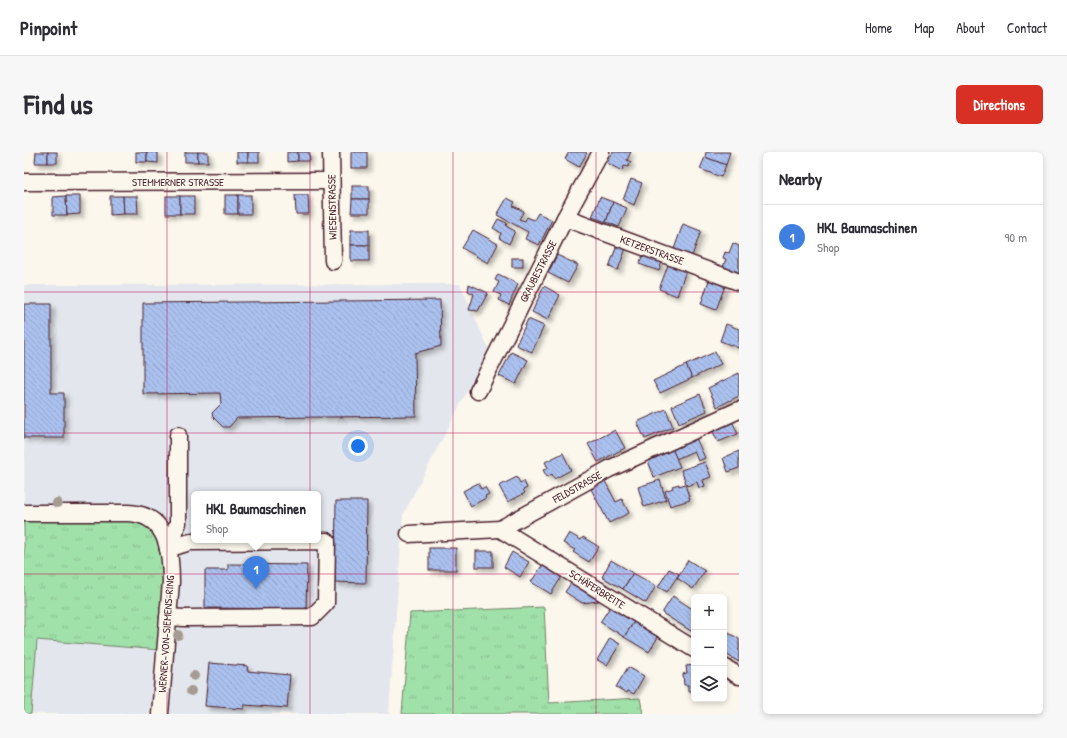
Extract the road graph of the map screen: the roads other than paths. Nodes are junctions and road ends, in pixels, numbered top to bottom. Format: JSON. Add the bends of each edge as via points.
{"nodes":[{"id":1,"x":331,"y":152,"type":"edge"},
{"id":2,"x":601,"y":152,"type":"edge"},
{"id":3,"x":331,"y":181,"type":"junction"},
{"id":4,"x":24,"y":182,"type":"edge"},
{"id":5,"x":565,"y":218,"type":"junction"},
{"id":6,"x":333,"y":261,"type":"dead end"},
{"id":7,"x":739,"y":282,"type":"edge"},
{"id":8,"x":478,"y":391,"type":"dead end"},
{"id":9,"x":739,"y":410,"type":"edge"},
{"id":10,"x":178,"y":435,"type":"dead end"},
{"id":11,"x":24,"y":513,"type":"edge"},
{"id":12,"x":500,"y":529,"type":"junction"},
{"id":13,"x":409,"y":534,"type":"dead end"},
{"id":14,"x":321,"y":541,"type":"edge"},
{"id":15,"x":191,"y":542,"type":"edge"},
{"id":16,"x":168,"y":549,"type":"junction"},
{"id":17,"x":168,"y":617,"type":"junction"},
{"id":18,"x":691,"y":647,"type":"edge"},
{"id":19,"x":727,"y":669,"type":"edge"},
{"id":20,"x":739,"y":676,"type":"edge"},
{"id":21,"x":160,"y":714,"type":"edge"}],
"edges":[{"from":1,"to":3,"type":"street","name":"WIESENSTRASSE"},
{"from":2,"to":5,"type":"street","name":"GRAUBESTRASSE"},
{"from":3,"to":4,"type":"street","name":"STEMMERNER STRASSE"},
{"from":3,"to":6,"type":"street","name":"WIESENSTRASSE"},
{"from":5,"to":7,"type":"street","name":"KETZERSTRASSE"},
{"from":5,"to":8,"type":"street","name":"GRAUBESTRASSE"},
{"from":9,"to":12,"type":"street","name":"FELDSTRASSE","via":[[609,469]]},
{"from":10,"to":16,"type":"street","via":[[178,523]]},
{"from":11,"to":16,"type":"street","name":"WERNER-VON-SIEMENS-RING","via":[[141,515],[159,528]]},
{"from":12,"to":13,"type":"street","name":"FELDSTRASSE"},
{"from":12,"to":18,"type":"street","name":"SCHÄFERBREITE"},
{"from":14,"to":17,"type":"street","via":[[327,541],[326,603],[312,617]]},
{"from":15,"to":16,"type":"street"},
{"from":16,"to":17,"type":"street","name":"WERNER-VON-SIEMENS-RING","via":[[171,582]]},
{"from":17,"to":21,"type":"street","name":"WERNER-VON-SIEMENS-RING"},
{"from":19,"to":20,"type":"street"}]}
